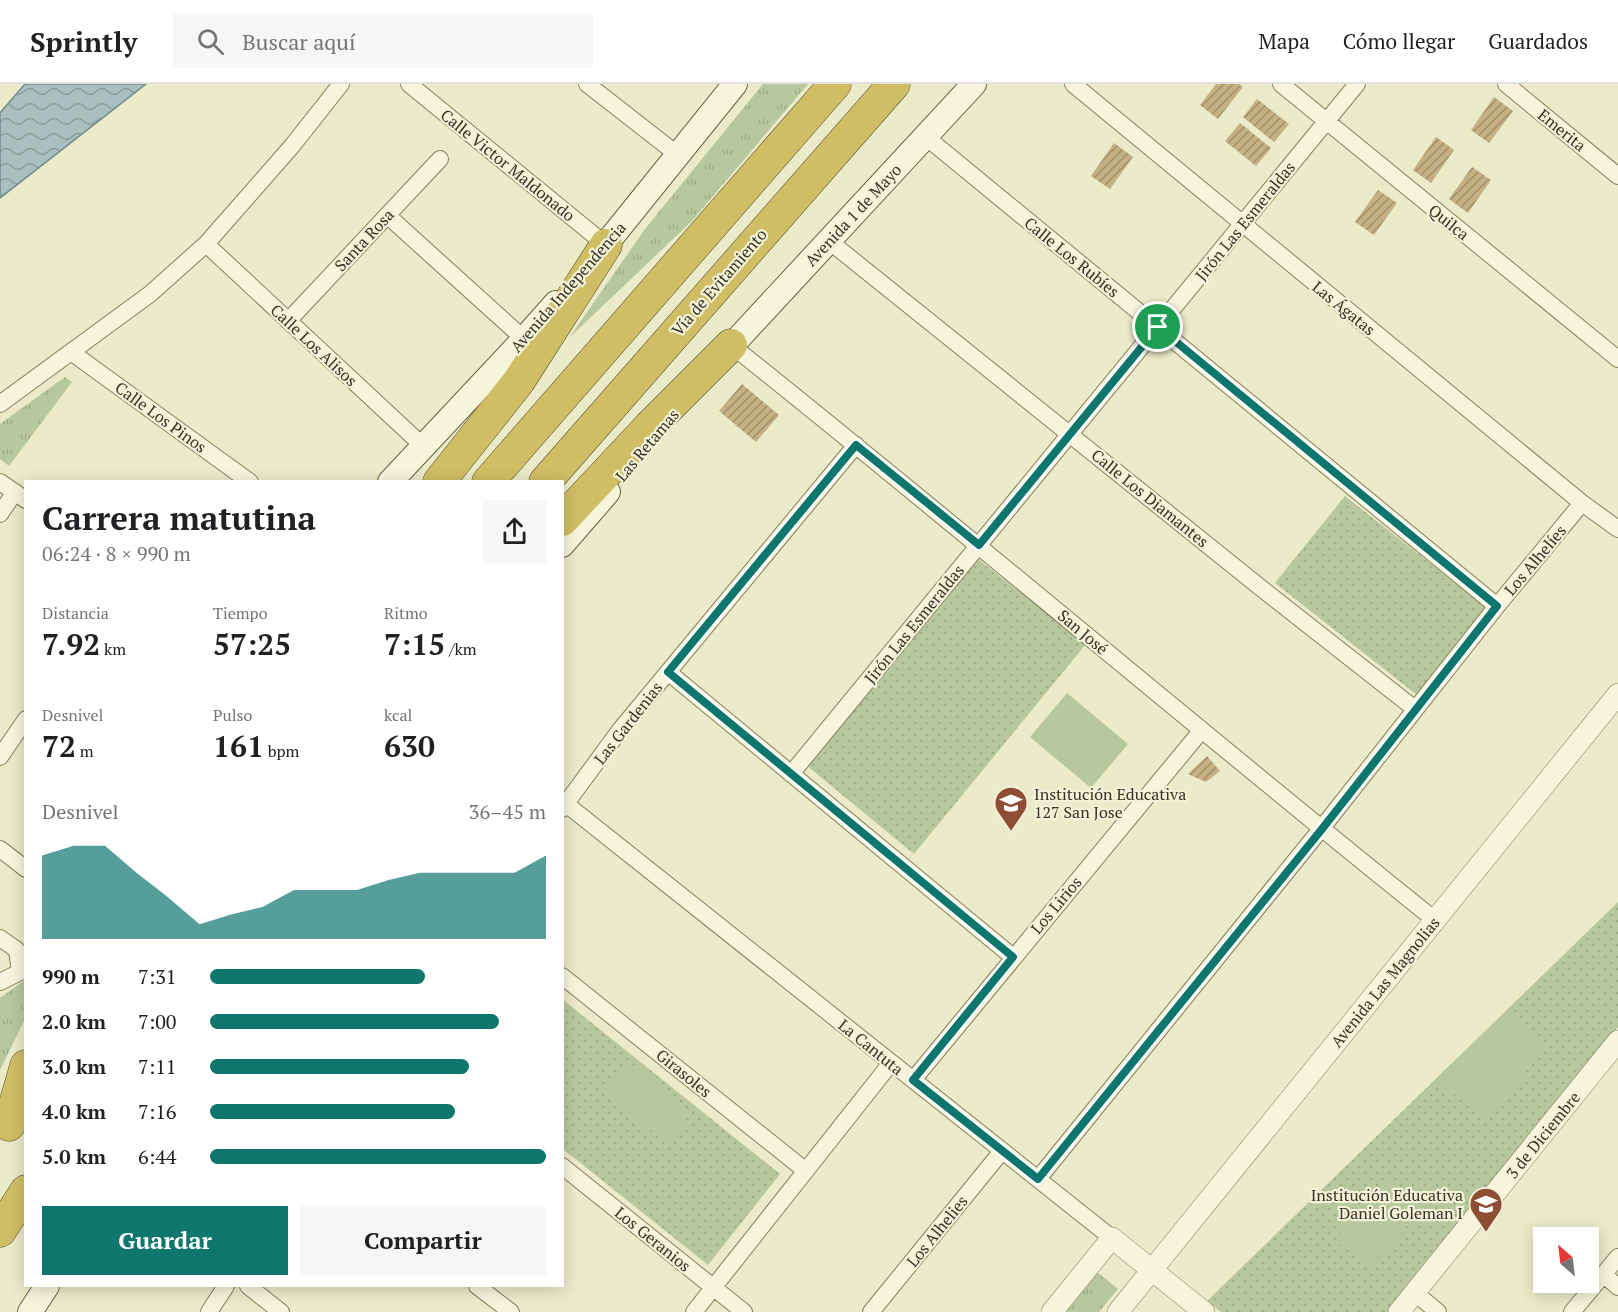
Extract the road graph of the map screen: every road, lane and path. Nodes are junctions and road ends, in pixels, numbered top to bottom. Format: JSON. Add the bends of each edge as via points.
{"nodes":[{"id":1,"x":341,"y":84,"type":"edge"},
{"id":2,"x":409,"y":84,"type":"edge"},
{"id":3,"x":586,"y":84,"type":"edge"},
{"id":4,"x":735,"y":84,"type":"edge"},
{"id":5,"x":835,"y":84,"type":"edge"},
{"id":6,"x":894,"y":84,"type":"edge"},
{"id":7,"x":974,"y":84,"type":"edge"},
{"id":8,"x":1074,"y":84,"type":"edge"},
{"id":9,"x":1281,"y":84,"type":"edge"},
{"id":10,"x":1357,"y":84,"type":"edge"},
{"id":11,"x":1506,"y":84,"type":"edge"},
{"id":12,"x":1326,"y":122,"type":"junction"},
{"id":13,"x":926,"y":136,"type":"junction"},
{"id":14,"x":678,"y":155,"type":"junction"},
{"id":15,"x":440,"y":159,"type":"dead end"},
{"id":16,"x":1618,"y":176,"type":"edge"},
{"id":17,"x":388,"y":216,"type":"junction"},
{"id":18,"x":1242,"y":225,"type":"junction"},
{"id":19,"x":829,"y":241,"type":"junction"},
{"id":20,"x":206,"y":244,"type":"junction"},
{"id":21,"x":606,"y":245,"type":"junction"},
{"id":22,"x":288,"y":321,"type":"junction"},
{"id":23,"x":1158,"y":327,"type":"junction"},
{"id":24,"x":524,"y":339,"type":"junction"},
{"id":25,"x":732,"y":345,"type":"junction"},
{"id":26,"x":71,"y":352,"type":"junction"},
{"id":27,"x":1618,"y":359,"type":"edge"},
{"id":28,"x":0,"y":404,"type":"edge"},
{"id":29,"x":1070,"y":433,"type":"junction"},
{"id":30,"x":856,"y":445,"type":"junction"},
{"id":31,"x":423,"y":446,"type":"junction"},
{"id":32,"x":247,"y":480,"type":"edge"},
{"id":33,"x":392,"y":480,"type":"edge"},
{"id":34,"x":441,"y":480,"type":"edge"},
{"id":35,"x":490,"y":480,"type":"edge"},
{"id":36,"x":547,"y":480,"type":"edge"},
{"id":37,"x":0,"y":482,"type":"edge"},
{"id":38,"x":20,"y":496,"type":"edge"},
{"id":39,"x":1582,"y":503,"type":"junction"},
{"id":40,"x":0,"y":514,"type":"edge"},
{"id":41,"x":564,"y":518,"type":"edge"},
{"id":42,"x":1618,"y":529,"type":"edge"},
{"id":43,"x":564,"y":543,"type":"edge"},
{"id":44,"x":979,"y":545,"type":"junction"},
{"id":45,"x":1497,"y":606,"type":"junction"},
{"id":46,"x":668,"y":672,"type":"junction"},
{"id":47,"x":1618,"y":694,"type":"edge"},
{"id":48,"x":1415,"y":709,"type":"junction"},
{"id":49,"x":24,"y":722,"type":"edge"},
{"id":50,"x":1201,"y":731,"type":"junction"},
{"id":51,"x":0,"y":757,"type":"edge"},
{"id":52,"x":791,"y":774,"type":"junction"},
{"id":53,"x":564,"y":806,"type":"edge"},
{"id":54,"x":1322,"y":829,"type":"junction"},
{"id":55,"x":0,"y":849,"type":"edge"},
{"id":56,"x":24,"y":867,"type":"edge"},
{"id":57,"x":1435,"y":920,"type":"junction"},
{"id":58,"x":0,"y":938,"type":"edge"},
{"id":59,"x":1013,"y":957,"type":"junction"},
{"id":60,"x":23,"y":970,"type":"edge"},
{"id":61,"x":564,"y":977,"type":"edge"},
{"id":62,"x":0,"y":982,"type":"edge"},
{"id":63,"x":1618,"y":1041,"type":"edge"},
{"id":64,"x":891,"y":1063,"type":"junction"},
{"id":65,"x":24,"y":1074,"type":"edge"},
{"id":66,"x":913,"y":1080,"type":"junction"},
{"id":67,"x":12,"y":1122,"type":"edge"},
{"id":68,"x":1002,"y":1151,"type":"junction"},
{"id":69,"x":564,"y":1168,"type":"edge"},
{"id":70,"x":806,"y":1171,"type":"junction"},
{"id":71,"x":1038,"y":1179,"type":"junction"},
{"id":72,"x":24,"y":1194,"type":"edge"},
{"id":73,"x":0,"y":1231,"type":"edge"},
{"id":74,"x":1112,"y":1238,"type":"junction"},
{"id":75,"x":1618,"y":1257,"type":"edge"},
{"id":76,"x":1152,"y":1270,"type":"junction"},
{"id":77,"x":1604,"y":1274,"type":"junction"},
{"id":78,"x":46,"y":1287,"type":"edge"},
{"id":79,"x":225,"y":1287,"type":"edge"},
{"id":80,"x":249,"y":1287,"type":"edge"},
{"id":81,"x":478,"y":1287,"type":"edge"},
{"id":82,"x":1618,"y":1287,"type":"edge"},
{"id":83,"x":714,"y":1288,"type":"junction"},
{"id":84,"x":1415,"y":1293,"type":"junction"},
{"id":85,"x":30,"y":1312,"type":"edge"},
{"id":86,"x":209,"y":1312,"type":"edge"},
{"id":87,"x":281,"y":1312,"type":"edge"},
{"id":88,"x":511,"y":1312,"type":"edge"},
{"id":89,"x":694,"y":1312,"type":"edge"},
{"id":90,"x":744,"y":1312,"type":"edge"},
{"id":91,"x":871,"y":1312,"type":"edge"},
{"id":92,"x":1052,"y":1312,"type":"edge"},
{"id":93,"x":1118,"y":1312,"type":"edge"},
{"id":94,"x":1204,"y":1312,"type":"edge"},
{"id":95,"x":1399,"y":1312,"type":"edge"},
{"id":96,"x":1438,"y":1312,"type":"edge"},
{"id":97,"x":1572,"y":1312,"type":"edge"}],
"edges":[{"from":1,"to":20,"type":"street"},
{"from":2,"to":21,"type":"street","name":"Calle Victor Maldonado"},
{"from":3,"to":14,"type":"street"},
{"from":4,"to":14,"type":"main road","name":"Avenida Independencia"},
{"from":5,"to":35,"type":"highway"},
{"from":6,"to":36,"type":"highway","name":"Vía de Evitamiento"},
{"from":7,"to":13,"type":"main road","name":"Avenida 1 de Mayo"},
{"from":8,"to":18,"type":"street","name":"Las Ágatas"},
{"from":9,"to":12,"type":"street","name":"Quilca"},
{"from":10,"to":12,"type":"street","name":"Jirón Las Esmeraldas"},
{"from":11,"to":16,"type":"street","name":"Emerita"},
{"from":12,"to":18,"type":"street","name":"Jirón Las Esmeraldas"},
{"from":12,"to":27,"type":"street","name":"Quilca"},
{"from":13,"to":19,"type":"main road","name":"Avenida 1 de Mayo"},
{"from":13,"to":23,"type":"street","name":"Calle Los Rubíes"},
{"from":14,"to":21,"type":"main road","name":"Avenida Independencia"},
{"from":15,"to":17,"type":"street","name":"Santa Rosa"},
{"from":17,"to":22,"type":"street","name":"Santa Rosa"},
{"from":17,"to":24,"type":"street"},
{"from":18,"to":23,"type":"street","name":"Jirón Las Esmeraldas"},
{"from":18,"to":39,"type":"street","name":"Las Ágatas"},
{"from":19,"to":25,"type":"main road","name":"Avenida 1 de Mayo"},
{"from":19,"to":29,"type":"street","name":"Calle Los Diamantes"},
{"from":20,"to":22,"type":"street","name":"Calle Los Alisos"},
{"from":20,"to":26,"type":"street","via":[[150,294]]},
{"from":21,"to":24,"type":"main road","name":"Avenida Independencia"},
{"from":21,"to":34,"type":"highway","via":[[519,381]]},
{"from":22,"to":31,"type":"street","name":"Calle Los Alisos"},
{"from":23,"to":29,"type":"street","name":"Jirón Las Esmeraldas"},
{"from":23,"to":45,"type":"street","name":"Calle Los Rubíes"},
{"from":24,"to":31,"type":"main road","name":"Avenida Independencia"},
{"from":25,"to":30,"type":"street","name":"San José"},
{"from":25,"to":41,"type":"highway"},
{"from":25,"to":43,"type":"main road","name":"Las Retamas"},
{"from":26,"to":28,"type":"street"},
{"from":26,"to":32,"type":"street","name":"Calle Los Pinos"},
{"from":29,"to":44,"type":"street","name":"Jirón Las Esmeraldas"},
{"from":29,"to":48,"type":"street","name":"Calle Los Diamantes"},
{"from":30,"to":44,"type":"street","name":"San José"},
{"from":30,"to":46,"type":"street","name":"Las Gardenias"},
{"from":31,"to":33,"type":"main road","name":"Avenida Independencia"},
{"from":37,"to":38,"type":"street"},
{"from":38,"to":40,"type":"street"},
{"from":39,"to":42,"type":"street","name":"Las Ágatas"},
{"from":39,"to":45,"type":"street","name":"Los Alhelíes"},
{"from":44,"to":50,"type":"street","name":"San José"},
{"from":44,"to":52,"type":"street","name":"Jirón Las Esmeraldas"},
{"from":45,"to":48,"type":"street","name":"Los Alhelíes"},
{"from":46,"to":52,"type":"street"},
{"from":46,"to":53,"type":"street","name":"Las Gardenias"},
{"from":47,"to":57,"type":"street","name":"Avenida Las Magnolias"},
{"from":48,"to":54,"type":"street","name":"Los Alhelíes"},
{"from":49,"to":51,"type":"street"},
{"from":50,"to":54,"type":"street","name":"San José"},
{"from":50,"to":59,"type":"street","name":"Los Lirios"},
{"from":52,"to":59,"type":"street"},
{"from":53,"to":64,"type":"street","name":"La Cantuta"},
{"from":54,"to":57,"type":"street","name":"San José"},
{"from":54,"to":71,"type":"street","name":"Los Alhelíes"},
{"from":55,"to":56,"type":"street"},
{"from":57,"to":76,"type":"street","name":"Avenida Las Magnolias"},
{"from":58,"to":60,"type":"street","via":[[17,950]]},
{"from":59,"to":66,"type":"street","name":"Los Lirios"},
{"from":60,"to":62,"type":"street"},
{"from":61,"to":70,"type":"street","name":"Girasoles"},
{"from":63,"to":84,"type":"street","name":"3 de Diciembre"},
{"from":64,"to":66,"type":"street","name":"La Cantuta"},
{"from":64,"to":70,"type":"street"},
{"from":65,"to":67,"type":"highway"},
{"from":66,"to":68,"type":"street","name":"La Cantuta"},
{"from":68,"to":71,"type":"street","name":"La Cantuta"},
{"from":68,"to":91,"type":"street","name":"Los Alhelies"},
{"from":69,"to":83,"type":"street","name":"Los Geranios"},
{"from":70,"to":83,"type":"street"},
{"from":71,"to":74,"type":"street","name":"La Cantuta"},
{"from":72,"to":73,"type":"highway"},
{"from":74,"to":76,"type":"street","name":"La Cantuta"},
{"from":74,"to":92,"type":"street"},
{"from":75,"to":77,"type":"street"},
{"from":76,"to":93,"type":"street","name":"Avenida Las Magnolias"},
{"from":76,"to":94,"type":"street","name":"La Cantuta"},
{"from":77,"to":82,"type":"street"},
{"from":77,"to":97,"type":"street"},
{"from":78,"to":85,"type":"main road"},
{"from":79,"to":86,"type":"street"},
{"from":80,"to":87,"type":"street"},
{"from":81,"to":88,"type":"street"},
{"from":83,"to":89,"type":"street"},
{"from":83,"to":90,"type":"street","name":"Los Geranios"},
{"from":84,"to":95,"type":"street","name":"3 de Diciembre"},
{"from":84,"to":96,"type":"street"}]}
